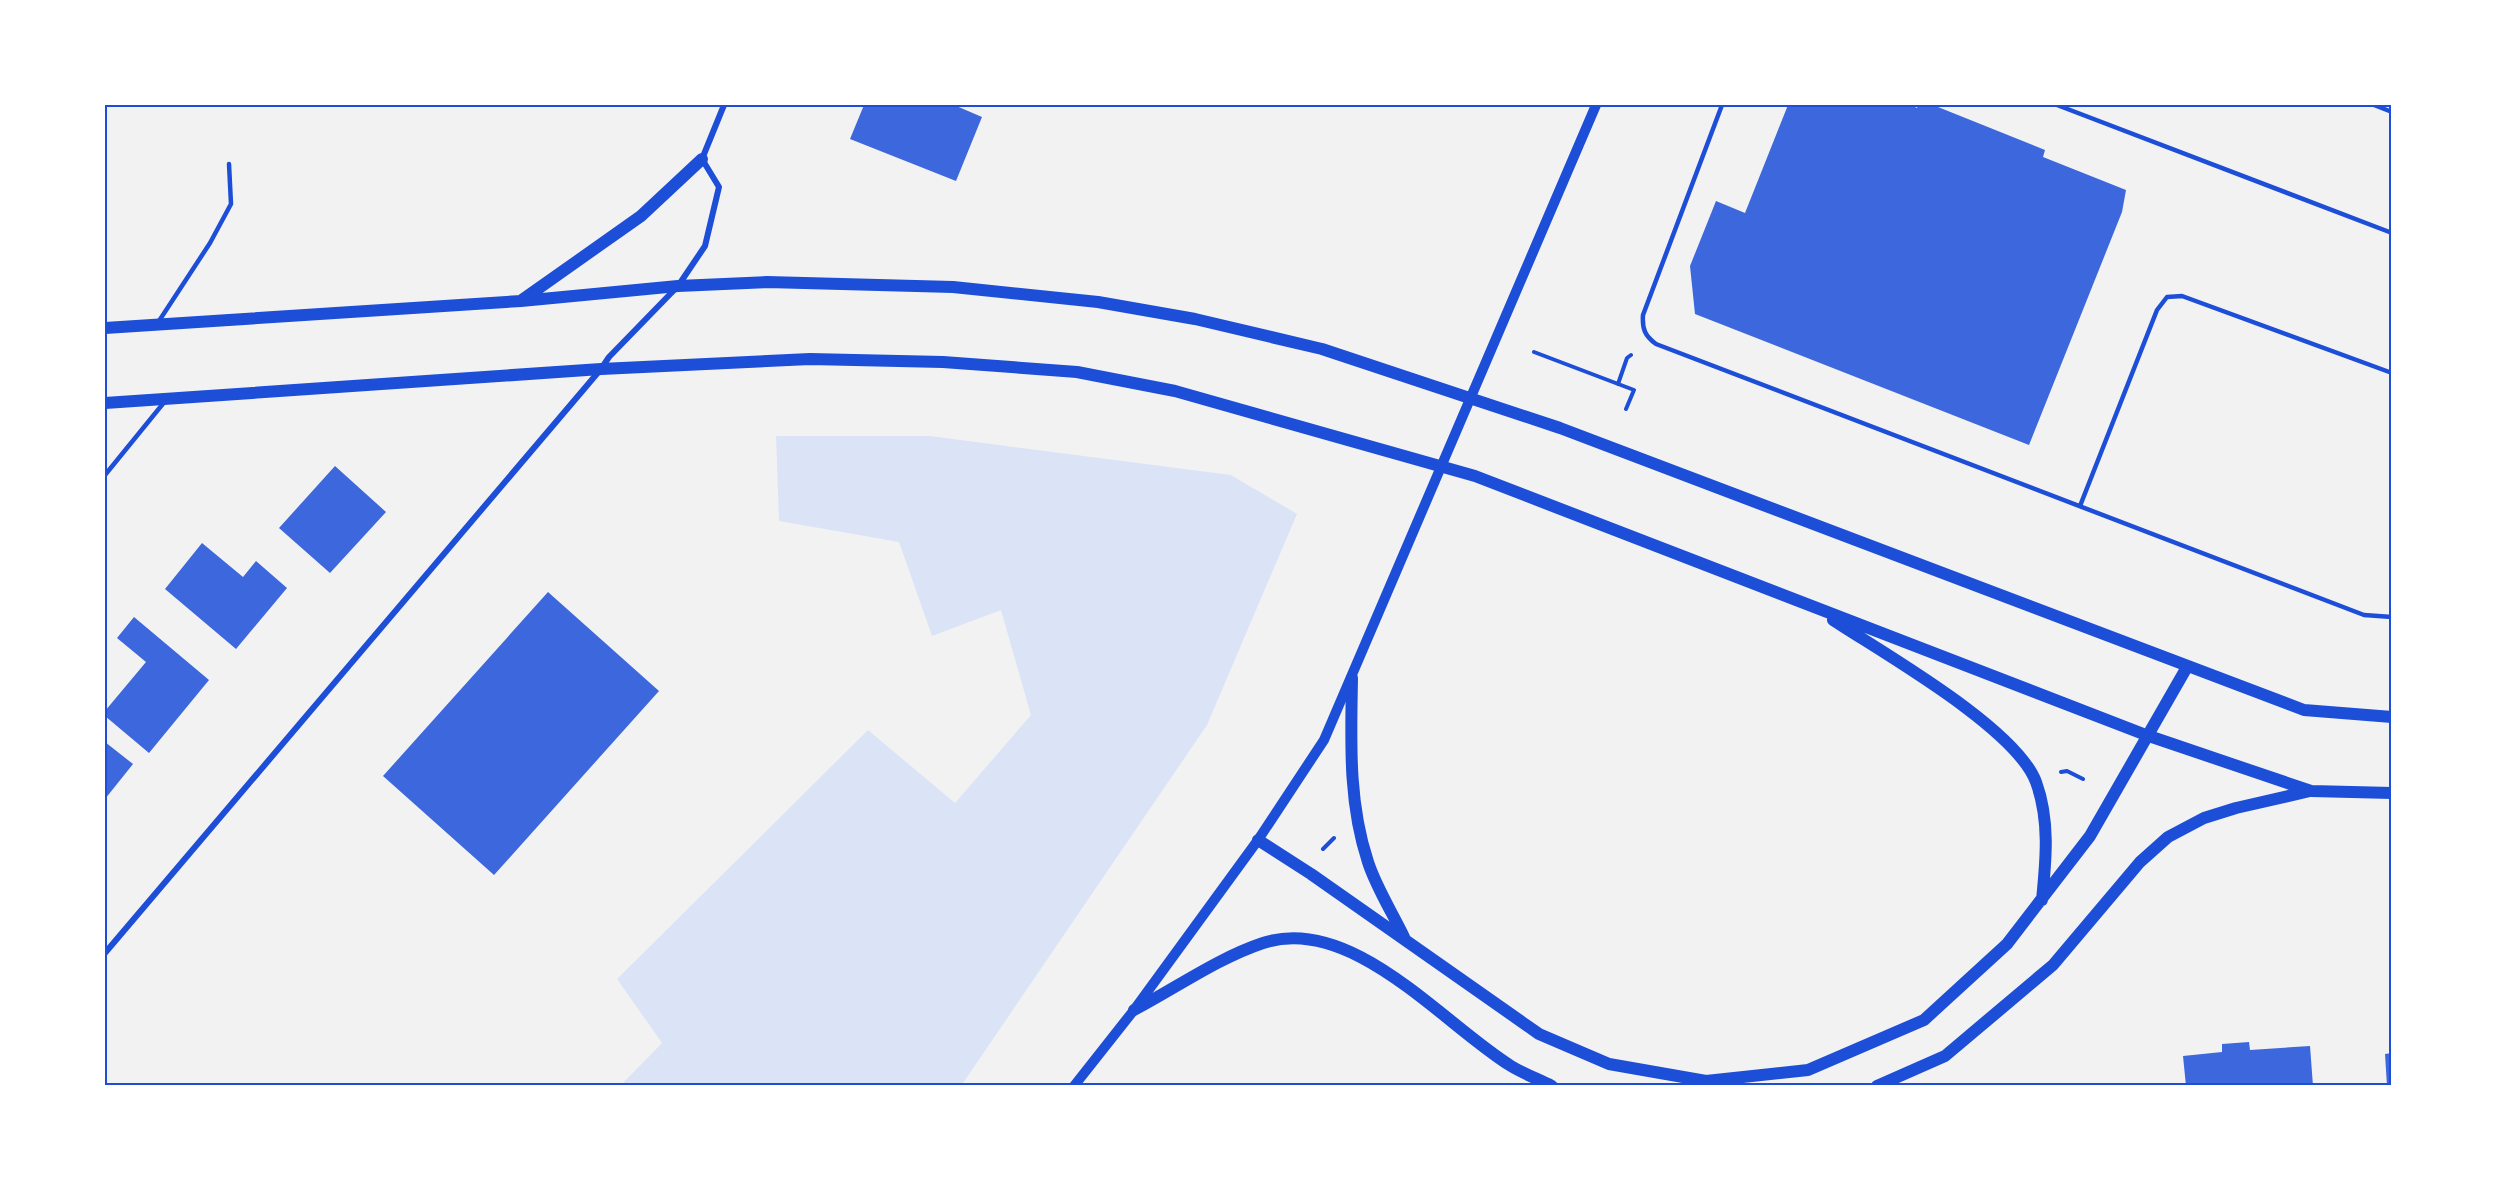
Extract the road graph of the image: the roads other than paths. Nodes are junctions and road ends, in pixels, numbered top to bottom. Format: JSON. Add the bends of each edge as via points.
{"nodes":[{"id":1,"x":724,"y":105,"type":"edge"},
{"id":2,"x":1596,"y":105,"type":"edge"},
{"id":3,"x":1722,"y":105,"type":"edge"},
{"id":4,"x":2057,"y":105,"type":"edge"},
{"id":5,"x":2374,"y":105,"type":"edge"},
{"id":6,"x":2392,"y":112,"type":"edge"},
{"id":7,"x":702,"y":159,"type":"junction"},
{"id":8,"x":229,"y":164,"type":"dead end"},
{"id":9,"x":2392,"y":233,"type":"edge"},
{"id":10,"x":678,"y":286,"type":"junction"},
{"id":11,"x":521,"y":301,"type":"junction"},
{"id":12,"x":157,"y":325,"type":"junction"},
{"id":13,"x":105,"y":328,"type":"edge"},
{"id":14,"x":601,"y":369,"type":"junction"},
{"id":15,"x":2392,"y":373,"type":"edge"},
{"id":16,"x":167,"y":399,"type":"junction"},
{"id":17,"x":105,"y":403,"type":"edge"},
{"id":18,"x":105,"y":475,"type":"edge"},
{"id":19,"x":2080,"y":506,"type":"junction"},
{"id":20,"x":1812,"y":606,"type":"junction"},
{"id":21,"x":2392,"y":617,"type":"edge"},
{"id":22,"x":2187,"y":667,"type":"junction"},
{"id":23,"x":1352,"y":678,"type":"junction"},
{"id":24,"x":2392,"y":717,"type":"edge"},
{"id":25,"x":2146,"y":735,"type":"junction"},
{"id":26,"x":2311,"y":791,"type":"junction"},
{"id":27,"x":2392,"y":793,"type":"edge"},
{"id":28,"x":1258,"y":840,"type":"junction"},
{"id":29,"x":2042,"y":902,"type":"junction"},
{"id":30,"x":1404,"y":938,"type":"junction"},
{"id":31,"x":105,"y":953,"type":"edge"},
{"id":32,"x":1134,"y":1010,"type":"junction"},
{"id":33,"x":1074,"y":1086,"type":"edge"},
{"id":34,"x":1552,"y":1086,"type":"edge"},
{"id":35,"x":1877,"y":1086,"type":"edge"}],
"edges":[{"from":1,"to":7,"type":"street"},
{"from":2,"to":23,"type":"street"},
{"from":3,"to":19,"type":"lane","via":[[1643,315],[1646,337]]},
{"from":4,"to":9,"type":"lane"},
{"from":5,"to":6,"type":"lane"},
{"from":7,"to":10,"type":"street","via":[[719,187],[705,246]]},
{"from":7,"to":11,"type":"main road","via":[[641,216]]},
{"from":8,"to":12,"type":"lane","via":[[231,204]]},
{"from":10,"to":11,"type":"main road"},
{"from":10,"to":14,"type":"street"},
{"from":10,"to":22,"type":"main road","via":[[767,282],[964,288],[1098,302],[1195,319],[1322,349],[1560,428]]},
{"from":11,"to":12,"type":"main road"},
{"from":12,"to":13,"type":"main road"},
{"from":14,"to":16,"type":"main road"},
{"from":14,"to":20,"type":"main road","via":[[810,359],[943,362],[1077,372],[1175,391],[1475,476]]},
{"from":14,"to":31,"type":"street"},
{"from":15,"to":19,"type":"lane","via":[[2182,296],[2167,297],[2157,310]]},
{"from":16,"to":17,"type":"main road"},
{"from":16,"to":18,"type":"lane"},
{"from":19,"to":21,"type":"lane","via":[[2364,615]]},
{"from":20,"to":25,"type":"main road"},
{"from":20,"to":29,"type":"main road","via":[[1984,722],[2020,755],[2036,781],[2044,817],[2048,849]]},
{"from":22,"to":24,"type":"main road","via":[[2304,710]]},
{"from":22,"to":25,"type":"main road"},
{"from":23,"to":28,"type":"street","via":[[1324,740]]},
{"from":23,"to":30,"type":"main road","via":[[1351,769],[1359,830],[1369,865]]},
{"from":25,"to":26,"type":"main road"},
{"from":25,"to":29,"type":"main road","via":[[2090,836]]},
{"from":26,"to":27,"type":"main road"},
{"from":26,"to":35,"type":"main road","via":[[2204,818],[2168,837],[2139,862],[2054,965],[1945,1056]]},
{"from":28,"to":30,"type":"main road"},
{"from":28,"to":32,"type":"street"},
{"from":29,"to":30,"type":"main road","via":[[2007,944],[1924,1020],[1808,1070],[1706,1081],[1609,1064],[1539,1034]]},
{"from":32,"to":33,"type":"street"},
{"from":32,"to":34,"type":"main road","via":[[1265,943],[1298,940],[1329,944],[1351,950],[1511,1066]]}]}
